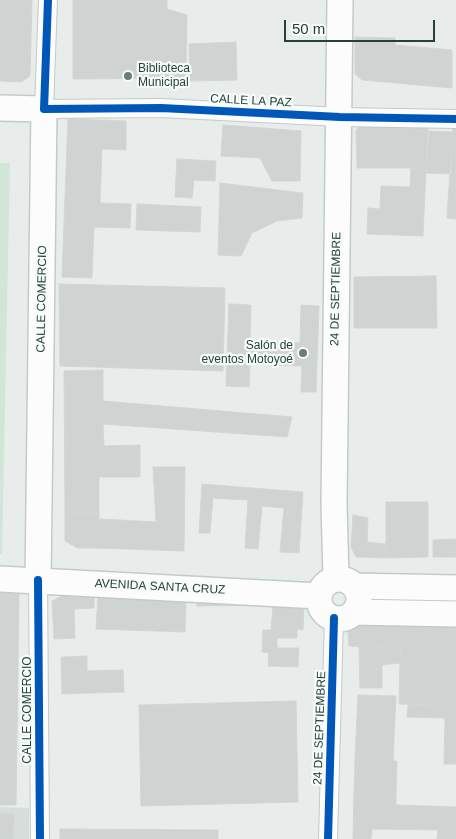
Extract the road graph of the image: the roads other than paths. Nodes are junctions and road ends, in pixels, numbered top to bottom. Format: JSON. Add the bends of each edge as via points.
{"nodes":[{"id":1,"x":48,"y":0,"type":"edge"},
{"id":2,"x":340,"y":0,"type":"edge"},
{"id":3,"x":0,"y":108,"type":"edge"},
{"id":4,"x":44,"y":109,"type":"junction"},
{"id":5,"x":340,"y":117,"type":"junction"},
{"id":6,"x":456,"y":119,"type":"edge"},
{"id":7,"x":0,"y":579,"type":"edge"},
{"id":8,"x":38,"y":580,"type":"junction"},
{"id":9,"x":337,"y":587,"type":"junction"},
{"id":10,"x":456,"y":588,"type":"edge"},
{"id":11,"x":456,"y":614,"type":"edge"},
{"id":12,"x":344,"y":615,"type":"junction"},
{"id":13,"x":40,"y":839,"type":"edge"},
{"id":14,"x":328,"y":839,"type":"edge"}],
"edges":[{"from":1,"to":4,"type":"street","name":"CALLE COMERCIO"},
{"from":2,"to":5,"type":"main road","name":"24 DE SEPTIEMBRE"},
{"from":3,"to":4,"type":"main road","name":"CALLE LA PAZ"},
{"from":4,"to":5,"type":"street","name":"CALLE LA PAZ","via":[[161,108]]},
{"from":4,"to":8,"type":"main road","name":"CALLE COMERCIO"},
{"from":5,"to":6,"type":"street","name":"CALLE LA PAZ"},
{"from":5,"to":9,"type":"main road","name":"24 DE SEPTIEMBRE","via":[[334,492]]},
{"from":7,"to":8,"type":"main road","name":"AVENIDA SANTA CRUZ"},
{"from":8,"to":9,"type":"main road","name":"AVENIDA SANTA CRUZ"},
{"from":8,"to":13,"type":"street","name":"CALLE COMERCIO"},
{"from":9,"to":10,"type":"main road","name":"AVENIDA SANTA CRUZ"},
{"from":9,"to":12,"type":"main road","name":"24 DE SEPTIEMBRE","via":[[359,596]]},
{"from":9,"to":12,"type":"main road","via":[[321,607]]},
{"from":11,"to":12,"type":"main road"},
{"from":12,"to":14,"type":"street","name":"24 DE SEPTIEMBRE"}]}
